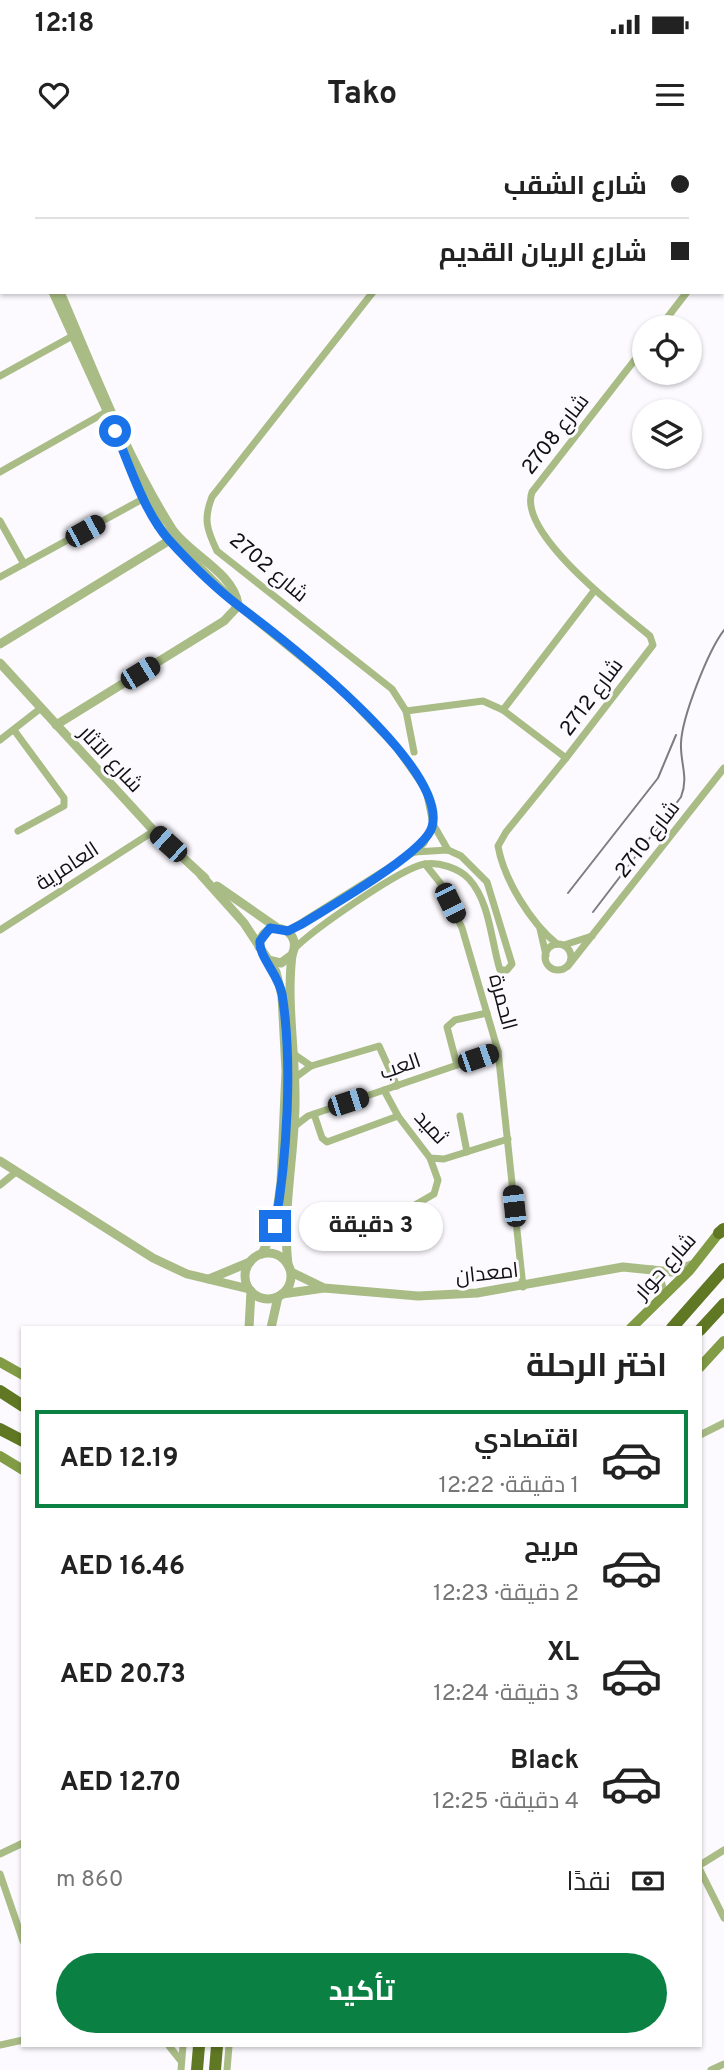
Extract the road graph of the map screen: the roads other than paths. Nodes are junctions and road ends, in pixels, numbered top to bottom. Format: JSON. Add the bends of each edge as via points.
{"nodes":[{"id":1,"x":60,"y":294,"type":"edge"},
{"id":2,"x":371,"y":294,"type":"edge"},
{"id":3,"x":685,"y":294,"type":"edge"},
{"id":4,"x":669,"y":315,"type":"edge"},
{"id":5,"x":76,"y":335,"type":"junction"},
{"id":6,"x":632,"y":363,"type":"edge"},
{"id":7,"x":0,"y":376,"type":"edge"},
{"id":8,"x":106,"y":412,"type":"junction"},
{"id":9,"x":0,"y":472,"type":"edge"},
{"id":10,"x":148,"y":496,"type":"junction"},
{"id":11,"x":0,"y":521,"type":"edge"},
{"id":12,"x":161,"y":529,"type":"junction"},
{"id":13,"x":170,"y":540,"type":"junction"},
{"id":14,"x":158,"y":545,"type":"junction"},
{"id":15,"x":24,"y":564,"type":"junction"},
{"id":16,"x":0,"y":577,"type":"edge"},
{"id":17,"x":594,"y":591,"type":"junction"},
{"id":18,"x":238,"y":606,"type":"junction"},
{"id":19,"x":0,"y":643,"type":"edge"},
{"id":20,"x":0,"y":663,"type":"edge"},
{"id":21,"x":41,"y":708,"type":"junction"},
{"id":22,"x":503,"y":710,"type":"junction"},
{"id":23,"x":406,"y":711,"type":"junction"},
{"id":24,"x":56,"y":725,"type":"junction"},
{"id":25,"x":14,"y":730,"type":"junction"},
{"id":26,"x":0,"y":740,"type":"edge"},
{"id":27,"x":414,"y":751,"type":"dead end"},
{"id":28,"x":566,"y":758,"type":"junction"},
{"id":29,"x":724,"y":768,"type":"edge"},
{"id":30,"x":433,"y":824,"type":"junction"},
{"id":31,"x":18,"y":831,"type":"dead end"},
{"id":32,"x":154,"y":831,"type":"junction"},
{"id":33,"x":448,"y":850,"type":"junction"},
{"id":34,"x":415,"y":852,"type":"junction"},
{"id":35,"x":424,"y":864,"type":"junction"},
{"id":36,"x":201,"y":875,"type":"junction"},
{"id":37,"x":276,"y":927,"type":"junction"},
{"id":38,"x":540,"y":928,"type":"junction"},
{"id":39,"x":0,"y":930,"type":"edge"},
{"id":40,"x":288,"y":931,"type":"junction"},
{"id":41,"x":598,"y":931,"type":"junction"},
{"id":42,"x":559,"y":944,"type":"junction"},
{"id":43,"x":259,"y":947,"type":"junction"},
{"id":44,"x":294,"y":951,"type":"junction"},
{"id":45,"x":546,"y":954,"type":"junction"},
{"id":46,"x":268,"y":960,"type":"junction"},
{"id":47,"x":568,"y":966,"type":"junction"},
{"id":48,"x":487,"y":1013,"type":"junction"},
{"id":49,"x":498,"y":1051,"type":"junction"},
{"id":50,"x":295,"y":1055,"type":"junction"},
{"id":51,"x":457,"y":1065,"type":"junction"},
{"id":52,"x":311,"y":1066,"type":"junction"},
{"id":53,"x":296,"y":1077,"type":"junction"},
{"id":54,"x":397,"y":1086,"type":"junction"},
{"id":55,"x":384,"y":1090,"type":"junction"},
{"id":56,"x":295,"y":1104,"type":"junction"},
{"id":57,"x":314,"y":1114,"type":"junction"},
{"id":58,"x":398,"y":1116,"type":"junction"},
{"id":59,"x":460,"y":1116,"type":"dead end"},
{"id":60,"x":295,"y":1126,"type":"junction"},
{"id":61,"x":508,"y":1139,"type":"junction"},
{"id":62,"x":467,"y":1152,"type":"junction"},
{"id":63,"x":429,"y":1158,"type":"junction"},
{"id":64,"x":0,"y":1162,"type":"edge"},
{"id":65,"x":16,"y":1171,"type":"junction"},
{"id":66,"x":0,"y":1185,"type":"edge"},
{"id":67,"x":382,"y":1224,"type":"dead end"},
{"id":68,"x":722,"y":1229,"type":"edge"},
{"id":69,"x":261,"y":1254,"type":"junction"},
{"id":70,"x":250,"y":1262,"type":"junction"},
{"id":71,"x":694,"y":1264,"type":"junction"},
{"id":72,"x":290,"y":1269,"type":"junction"},
{"id":73,"x":724,"y":1269,"type":"edge"},
{"id":74,"x":652,"y":1270,"type":"junction"},
{"id":75,"x":206,"y":1280,"type":"junction"},
{"id":76,"x":523,"y":1287,"type":"junction"},
{"id":77,"x":324,"y":1288,"type":"junction"},
{"id":78,"x":250,"y":1290,"type":"junction"},
{"id":79,"x":280,"y":1296,"type":"junction"},
{"id":80,"x":664,"y":1296,"type":"junction"},
{"id":81,"x":724,"y":1304,"type":"edge"},
{"id":82,"x":248,"y":1326,"type":"edge"},
{"id":83,"x":272,"y":1326,"type":"edge"},
{"id":84,"x":633,"y":1326,"type":"edge"},
{"id":85,"x":674,"y":1326,"type":"edge"},
{"id":86,"x":702,"y":1328,"type":"edge"},
{"id":87,"x":724,"y":1341,"type":"edge"},
{"id":88,"x":0,"y":1362,"type":"edge"},
{"id":89,"x":702,"y":1365,"type":"edge"},
{"id":90,"x":21,"y":1375,"type":"edge"},
{"id":91,"x":0,"y":1391,"type":"edge"},
{"id":92,"x":21,"y":1405,"type":"edge"},
{"id":93,"x":724,"y":1423,"type":"edge"},
{"id":94,"x":0,"y":1429,"type":"edge"},
{"id":95,"x":702,"y":1434,"type":"edge"},
{"id":96,"x":21,"y":1440,"type":"edge"},
{"id":97,"x":0,"y":1456,"type":"edge"},
{"id":98,"x":21,"y":1469,"type":"edge"},
{"id":99,"x":21,"y":1844,"type":"edge"},
{"id":100,"x":724,"y":1850,"type":"edge"},
{"id":101,"x":0,"y":1854,"type":"edge"},
{"id":102,"x":702,"y":1866,"type":"edge"},
{"id":103,"x":702,"y":1872,"type":"edge"},
{"id":104,"x":0,"y":1874,"type":"edge"},
{"id":105,"x":724,"y":1918,"type":"edge"},
{"id":106,"x":21,"y":1935,"type":"edge"},
{"id":107,"x":21,"y":2041,"type":"edge"},
{"id":108,"x":0,"y":2046,"type":"edge"},
{"id":109,"x":170,"y":2047,"type":"edge"},
{"id":110,"x":183,"y":2047,"type":"edge"},
{"id":111,"x":199,"y":2047,"type":"edge"},
{"id":112,"x":217,"y":2047,"type":"edge"},
{"id":113,"x":229,"y":2047,"type":"edge"},
{"id":114,"x":724,"y":2064,"type":"edge"},
{"id":115,"x":182,"y":2066,"type":"edge"},
{"id":116,"x":197,"y":2070,"type":"edge"},
{"id":117,"x":215,"y":2070,"type":"edge"},
{"id":118,"x":227,"y":2070,"type":"edge"},
{"id":119,"x":711,"y":2070,"type":"edge"}],
"edges":[{"from":1,"to":5,"type":"street"},
{"from":2,"to":23,"type":"street","name":"شارع 2702","via":[[212,497],[206,526],[217,551],[392,689]]},
{"from":3,"to":4,"type":"street"},
{"from":5,"to":7,"type":"street"},
{"from":5,"to":8,"type":"street"},
{"from":5,"to":10,"type":"street"},
{"from":6,"to":17,"type":"street","name":"شارع 2708","via":[[529,500],[533,515],[561,555]]},
{"from":8,"to":9,"type":"street"},
{"from":8,"to":10,"type":"street"},
{"from":10,"to":12,"type":"street"},
{"from":10,"to":15,"type":"street"},
{"from":10,"to":18,"type":"street","via":[[177,535],[234,590]]},
{"from":11,"to":15,"type":"street"},
{"from":12,"to":13,"type":"street"},
{"from":12,"to":14,"type":"street"},
{"from":13,"to":14,"type":"street"},
{"from":13,"to":18,"type":"street"},
{"from":14,"to":19,"type":"street"},
{"from":15,"to":16,"type":"street"},
{"from":17,"to":22,"type":"street"},
{"from":17,"to":28,"type":"street","name":"شارع 2712","via":[[650,636],[653,645]]},
{"from":18,"to":24,"type":"street","via":[[218,625]]},
{"from":18,"to":30,"type":"street","via":[[364,711],[419,777]]},
{"from":20,"to":21,"type":"street","name":"شارع الآثار"},
{"from":21,"to":24,"type":"street","name":"شارع الآثار"},
{"from":21,"to":25,"type":"street"},
{"from":22,"to":23,"type":"street","name":"شارع 2712","via":[[477,700]]},
{"from":22,"to":28,"type":"street","name":"شارع 2712"},
{"from":23,"to":27,"type":"street"},
{"from":24,"to":32,"type":"street","name":"شارع الآثار"},
{"from":25,"to":26,"type":"street"},
{"from":25,"to":31,"type":"street","via":[[64,798],[64,806]]},
{"from":28,"to":38,"type":"street","via":[[498,846],[506,872]]},
{"from":29,"to":41,"type":"street","name":"شارع 2710"},
{"from":30,"to":33,"type":"street"},
{"from":30,"to":34,"type":"street"},
{"from":32,"to":36,"type":"street","name":"شارع الآثار"},
{"from":32,"to":39,"type":"street","name":"العامرية"},
{"from":33,"to":34,"type":"street"},
{"from":33,"to":35,"type":"street","via":[[461,856],[487,882],[512,964],[507,970],[500,970],[482,903],[470,881],[448,867]]},
{"from":34,"to":40,"type":"street"},
{"from":35,"to":44,"type":"street","via":[[406,870],[318,927]]},
{"from":35,"to":48,"type":"street","name":"الحمرة","via":[[441,884],[463,928]]},
{"from":36,"to":37,"type":"street","name":"شارع الآثار"},
{"from":36,"to":43,"type":"street","name":"شارع الآثار"},
{"from":37,"to":40,"type":"street"},
{"from":37,"to":43,"type":"street","via":[[262,936]]},
{"from":38,"to":42,"type":"street"},
{"from":38,"to":45,"type":"street"},
{"from":40,"to":44,"type":"street","via":[[294,938]]},
{"from":41,"to":42,"type":"street","name":"شارع 2710","via":[[581,941]]},
{"from":41,"to":47,"type":"street","name":"شارع 2710"},
{"from":42,"to":45,"type":"street"},
{"from":42,"to":47,"type":"street","via":[[571,956]]},
{"from":43,"to":46,"type":"street"},
{"from":44,"to":46,"type":"street","via":[[281,962]]},
{"from":44,"to":50,"type":"street","via":[[290,996]]},
{"from":45,"to":47,"type":"street","via":[[551,968],[560,971]]},
{"from":46,"to":69,"type":"street","via":[[282,996],[285,1119],[276,1220]]},
{"from":48,"to":49,"type":"street","name":"الحمرة"},
{"from":48,"to":51,"type":"street","via":[[455,1020],[447,1027]]},
{"from":49,"to":51,"type":"street","name":"العب"},
{"from":49,"to":61,"type":"street","name":"الحمرة"},
{"from":50,"to":52,"type":"street"},
{"from":50,"to":53,"type":"street"},
{"from":51,"to":54,"type":"street","name":"العب"},
{"from":52,"to":53,"type":"street"},
{"from":52,"to":54,"type":"street","via":[[379,1046]]},
{"from":53,"to":56,"type":"street"},
{"from":54,"to":55,"type":"street","name":"العب"},
{"from":55,"to":57,"type":"street","name":"العب"},
{"from":55,"to":58,"type":"street","name":"ثميد"},
{"from":56,"to":57,"type":"street"},
{"from":56,"to":60,"type":"street"},
{"from":57,"to":58,"type":"street","via":[[327,1142]]},
{"from":57,"to":60,"type":"street","name":"العب"},
{"from":58,"to":63,"type":"street","name":"ثميد"},
{"from":59,"to":62,"type":"street"},
{"from":60,"to":72,"type":"street","via":[[285,1231]]},
{"from":61,"to":62,"type":"street","name":"ثميد"},
{"from":61,"to":76,"type":"street","name":"الحمرة"},
{"from":62,"to":63,"type":"street","name":"ثميد"},
{"from":63,"to":67,"type":"street","via":[[438,1180],[434,1194]]},
{"from":64,"to":65,"type":"street"},
{"from":65,"to":66,"type":"street"},
{"from":65,"to":75,"type":"street","via":[[153,1258]]},
{"from":68,"to":71,"type":"main road","name":"شارع حوار"},
{"from":69,"to":70,"type":"street"},
{"from":69,"to":72,"type":"street","via":[[279,1256]]},
{"from":70,"to":75,"type":"street"},
{"from":70,"to":78,"type":"street","via":[[246,1278]]},
{"from":71,"to":74,"type":"street","name":"امعدان","via":[[672,1272]]},
{"from":71,"to":80,"type":"main road","name":"شارع حوار"},
{"from":72,"to":77,"type":"street","name":"امعدان"},
{"from":72,"to":79,"type":"street","via":[[289,1286]]},
{"from":73,"to":85,"type":"highway"},
{"from":74,"to":76,"type":"street","name":"امعدان","via":[[623,1267]]},
{"from":74,"to":80,"type":"street"},
{"from":75,"to":78,"type":"street"},
{"from":76,"to":77,"type":"street","name":"امعدان","via":[[418,1296]]},
{"from":77,"to":79,"type":"street","name":"امعدان"},
{"from":78,"to":79,"type":"street","via":[[262,1298]]},
{"from":78,"to":82,"type":"street"},
{"from":79,"to":83,"type":"street"},
{"from":80,"to":84,"type":"main road","name":"شارع حوار"},
{"from":81,"to":86,"type":"highway"},
{"from":87,"to":89,"type":"main road"},
{"from":88,"to":90,"type":"main road"},
{"from":91,"to":92,"type":"highway"},
{"from":93,"to":95,"type":"street"},
{"from":94,"to":96,"type":"highway"},
{"from":97,"to":98,"type":"main road"},
{"from":99,"to":101,"type":"street"},
{"from":100,"to":102,"type":"street"},
{"from":103,"to":105,"type":"street"},
{"from":104,"to":106,"type":"street"},
{"from":107,"to":108,"type":"street"},
{"from":109,"to":115,"type":"street"},
{"from":110,"to":115,"type":"street"},
{"from":111,"to":116,"type":"highway"},
{"from":112,"to":117,"type":"highway"},
{"from":113,"to":118,"type":"street"},
{"from":114,"to":119,"type":"street"}]}
